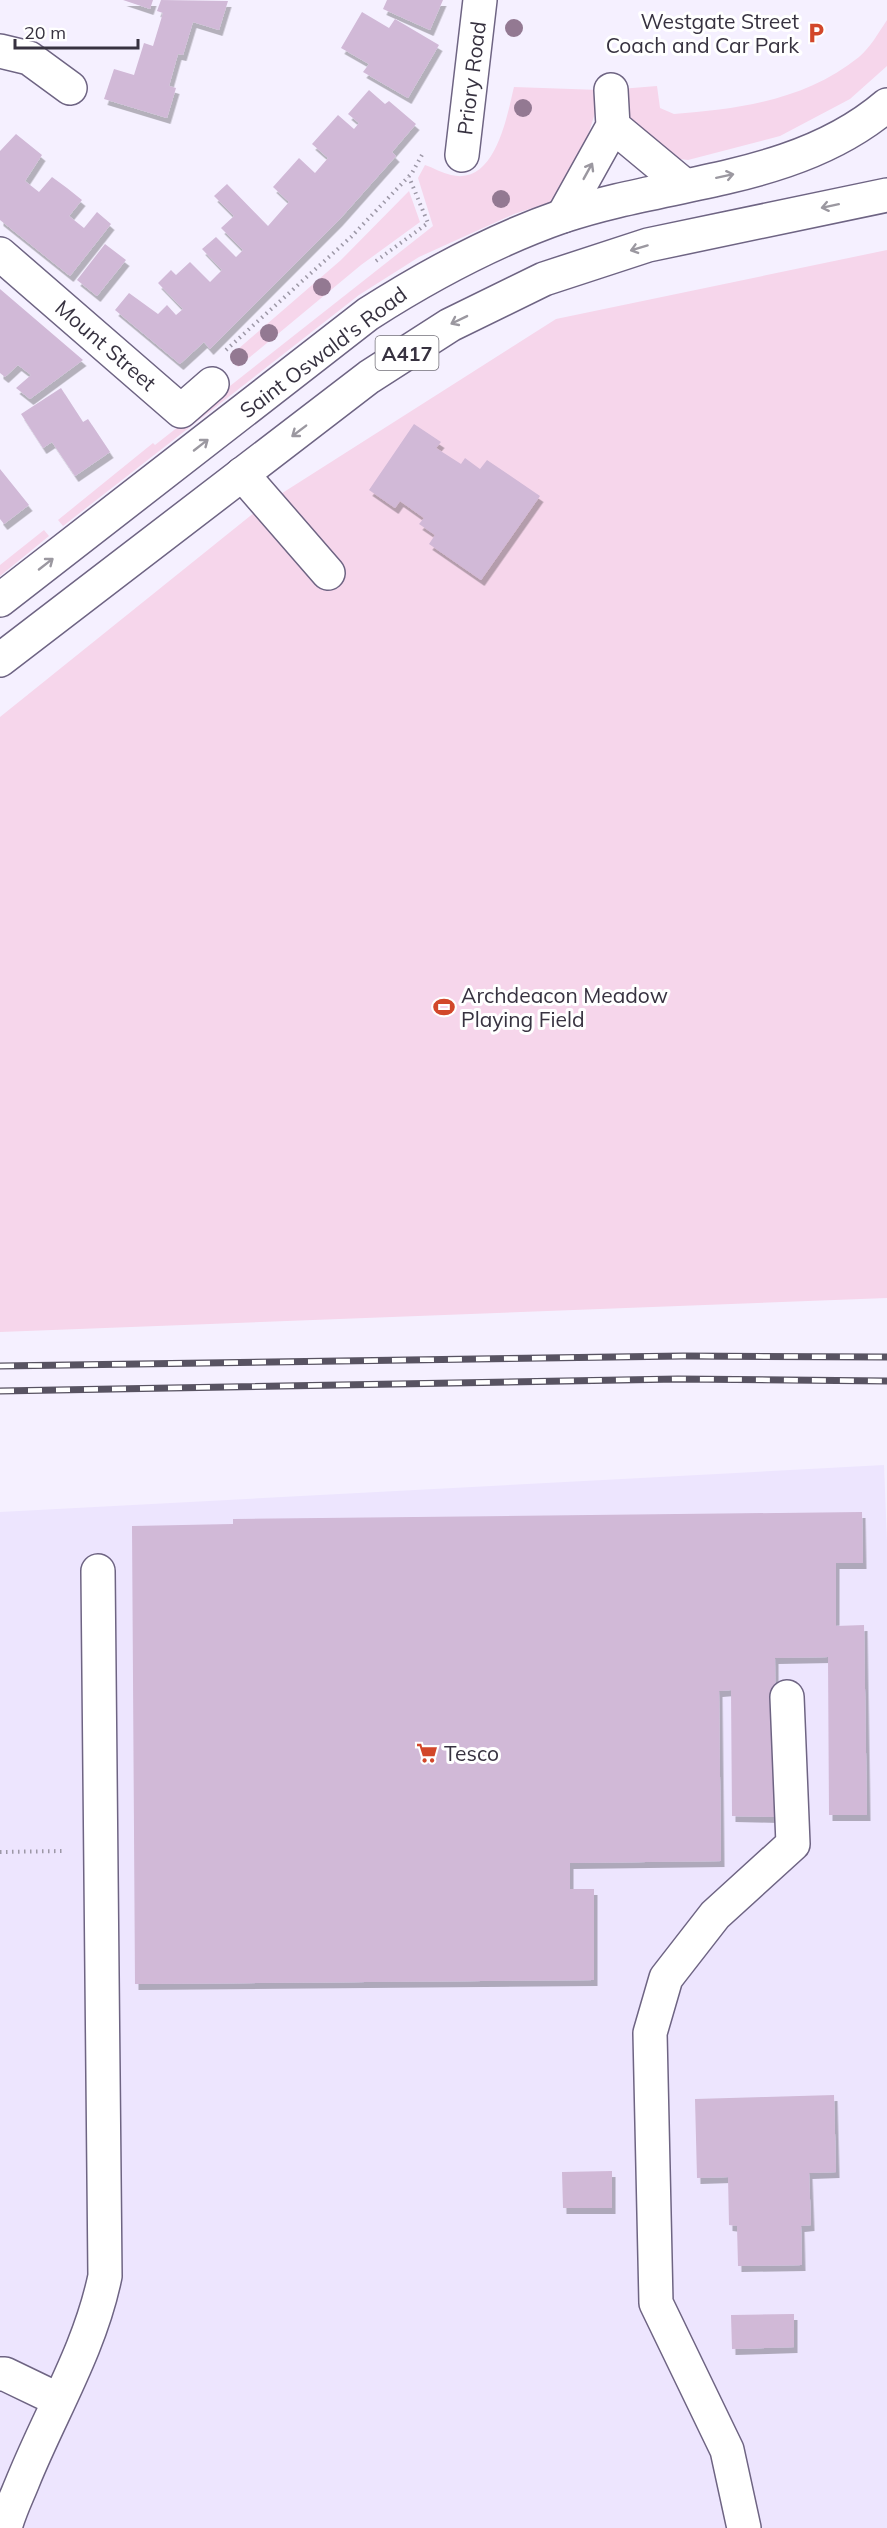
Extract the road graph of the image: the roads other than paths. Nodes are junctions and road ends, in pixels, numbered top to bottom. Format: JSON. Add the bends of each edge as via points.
{"nodes":[{"id":1,"x":480,"y":0,"type":"edge"},
{"id":2,"x":0,"y":51,"type":"edge"},
{"id":3,"x":70,"y":88,"type":"dead end"},
{"id":4,"x":611,"y":90,"type":"dead end"},
{"id":5,"x":887,"y":105,"type":"edge"},
{"id":6,"x":613,"y":126,"type":"junction"},
{"id":7,"x":462,"y":155,"type":"road end"},
{"id":8,"x":684,"y":185,"type":"junction"},
{"id":9,"x":887,"y":195,"type":"edge"},
{"id":10,"x":563,"y":216,"type":"junction"},
{"id":11,"x":0,"y":254,"type":"edge"},
{"id":12,"x":215,"y":371,"type":"road end"},
{"id":13,"x":242,"y":474,"type":"junction"},
{"id":14,"x":328,"y":573,"type":"dead end"},
{"id":15,"x":0,"y":600,"type":"edge"},
{"id":16,"x":0,"y":660,"type":"edge"},
{"id":17,"x":98,"y":1571,"type":"dead end"},
{"id":18,"x":787,"y":1697,"type":"dead end"},
{"id":19,"x":0,"y":2374,"type":"edge"},
{"id":20,"x":59,"y":2400,"type":"junction"},
{"id":21,"x":12,"y":2478,"type":"edge"},
{"id":22,"x":5,"y":2528,"type":"edge"},
{"id":23,"x":744,"y":2528,"type":"edge"}],
"edges":[{"from":1,"to":7,"type":"main road","name":"Priory Road"},
{"from":2,"to":3,"type":"main road","via":[[28,58]]},
{"from":4,"to":6,"type":"main road"},
{"from":8,"to":5,"type":"main road","name":"Saint Oswald's Road","number":"A417","one_way":true,"via":[[792,159],[832,142]]},
{"from":6,"to":8,"type":"main road"},
{"from":10,"to":6,"type":"main road","one_way":true},
{"from":8,"to":10,"type":"main road","name":"Saint Oswald's Road","number":"A417"},
{"from":9,"to":13,"type":"main road","number":"A417","one_way":true,"via":[[648,246],[544,279],[450,325],[369,377]]},
{"from":15,"to":10,"type":"main road","name":"Saint Oswald's Road","number":"A417","one_way":true,"via":[[368,314],[423,279]]},
{"from":11,"to":12,"type":"main road","name":"Mount Street","via":[[181,411]]},
{"from":13,"to":14,"type":"main road"},
{"from":13,"to":16,"type":"main road","number":"A417"},
{"from":17,"to":20,"type":"main road","via":[[105,2276],[97,2315]]},
{"from":18,"to":23,"type":"main road","via":[[793,1844],[715,1915],[666,1978],[650,2032],[656,2303],[727,2450]]},
{"from":19,"to":20,"type":"main road"},
{"from":20,"to":21,"type":"main road","via":[[38,2442]]},
{"from":21,"to":22,"type":"main road"}]}
